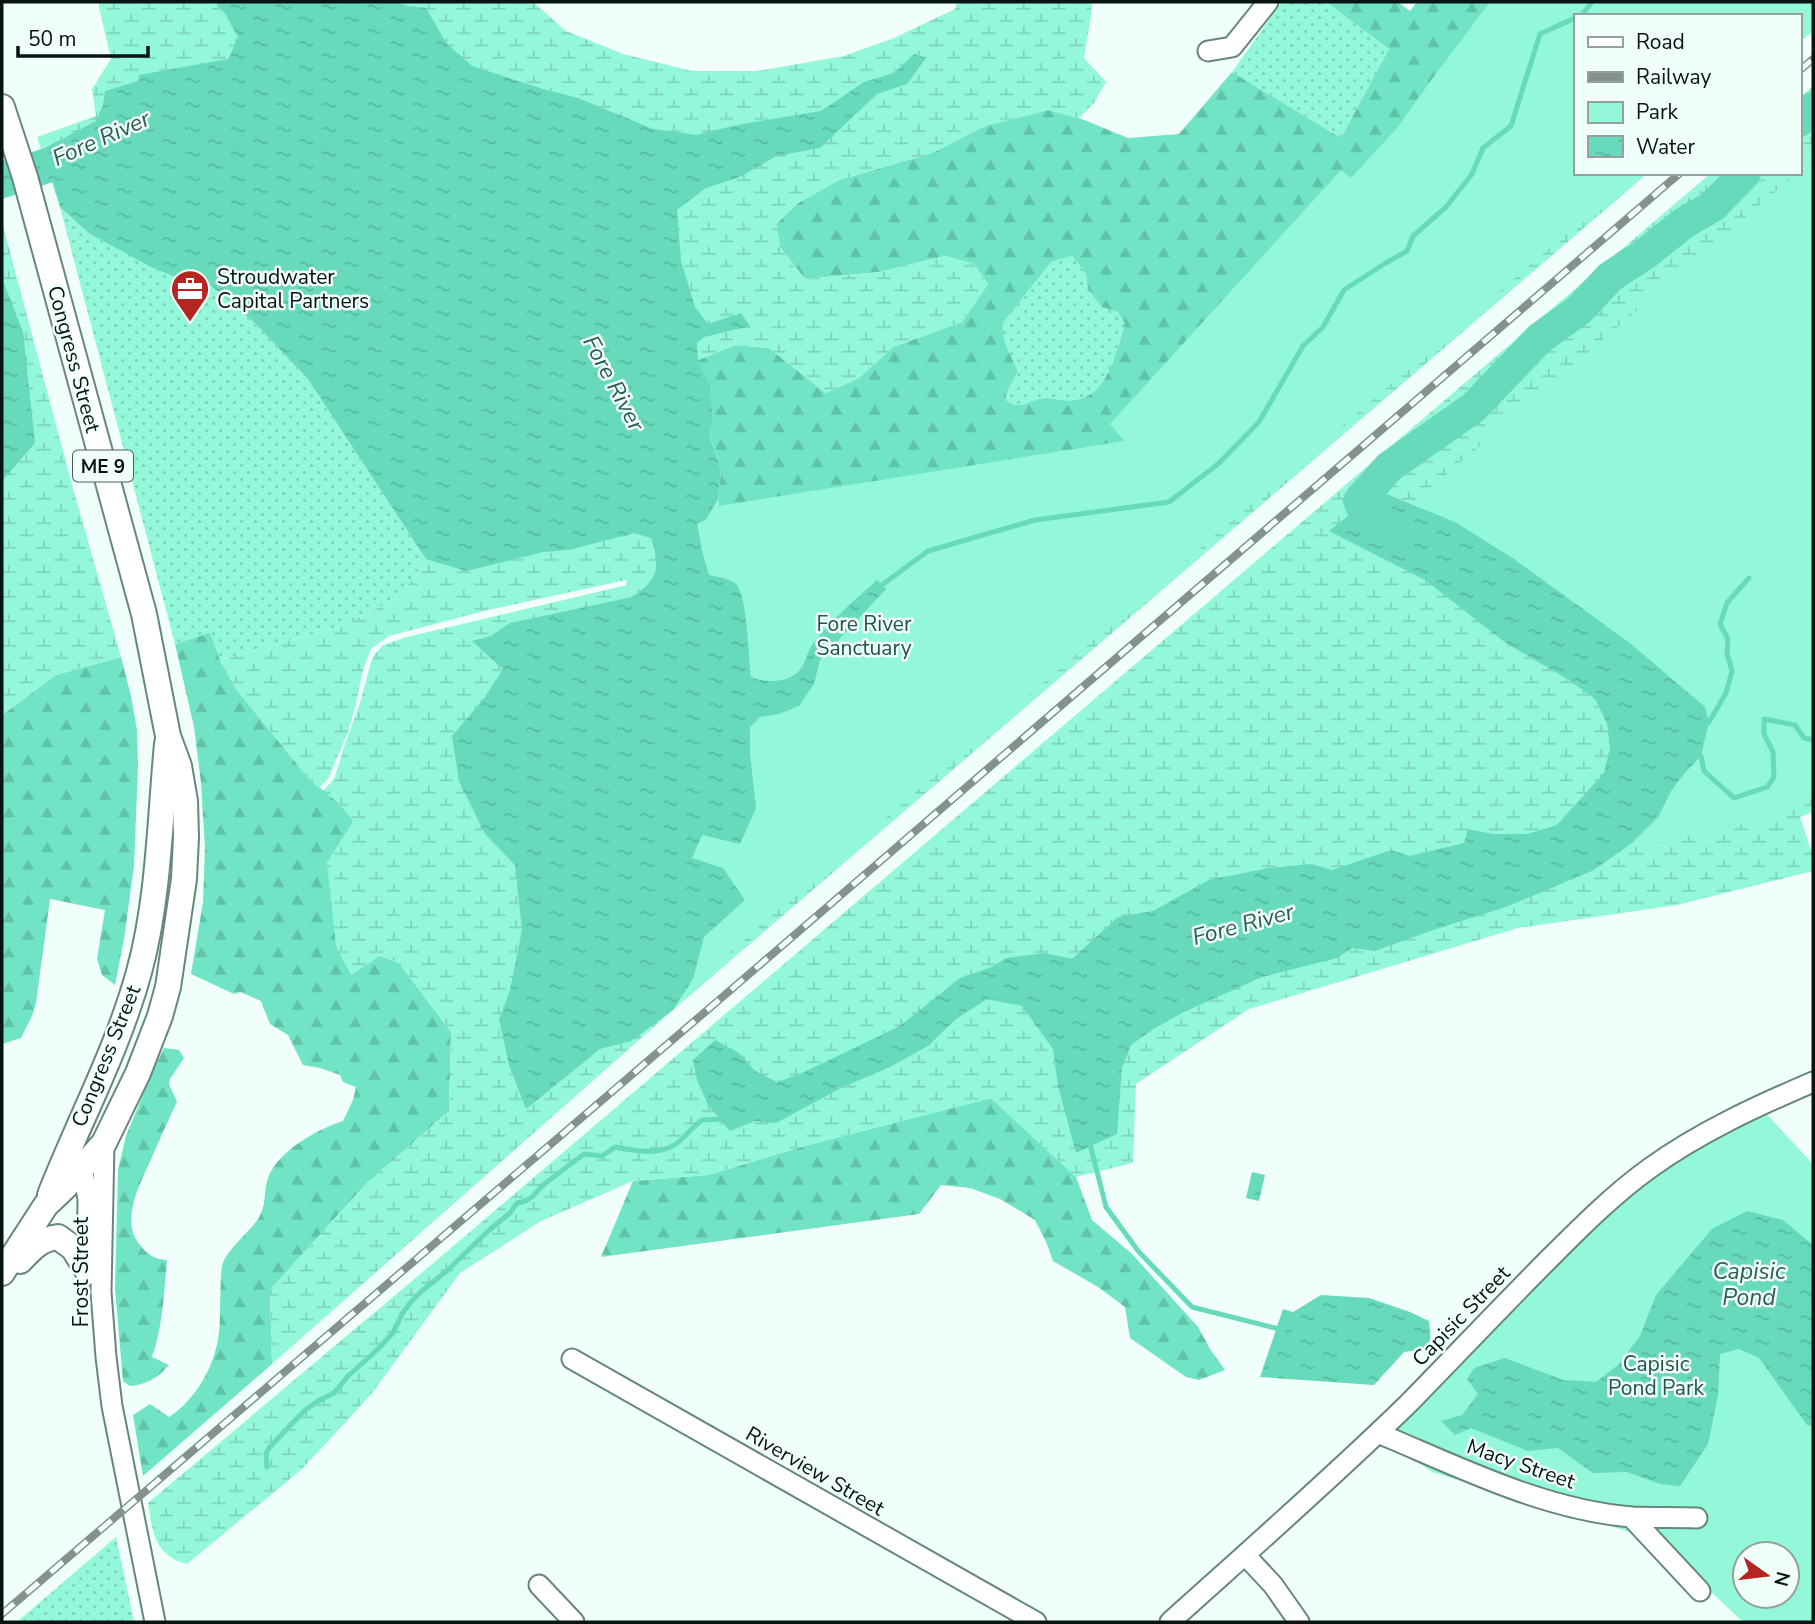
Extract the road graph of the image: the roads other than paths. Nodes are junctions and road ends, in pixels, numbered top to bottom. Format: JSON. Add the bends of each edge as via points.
{"nodes":[{"id":1,"x":1268,"y":2,"type":"edge"},
{"id":2,"x":1208,"y":51,"type":"dead end"},
{"id":3,"x":2,"y":107,"type":"edge"},
{"id":4,"x":168,"y":736,"type":"junction"},
{"id":5,"x":162,"y":806,"type":"junction"},
{"id":6,"x":1813,"y":1082,"type":"edge"},
{"id":7,"x":104,"y":1143,"type":"junction"},
{"id":8,"x":82,"y":1168,"type":"junction"},
{"id":9,"x":46,"y":1205,"type":"junction"},
{"id":10,"x":87,"y":1270,"type":"junction"},
{"id":11,"x":2,"y":1273,"type":"edge"},
{"id":12,"x":2,"y":1279,"type":"edge"},
{"id":13,"x":572,"y":1359,"type":"dead end"},
{"id":14,"x":112,"y":1403,"type":"junction"},
{"id":15,"x":1378,"y":1433,"type":"junction"},
{"id":16,"x":1631,"y":1517,"type":"junction"},
{"id":17,"x":1697,"y":1518,"type":"dead end"},
{"id":18,"x":1245,"y":1555,"type":"junction"},
{"id":19,"x":540,"y":1584,"type":"dead end"},
{"id":20,"x":1700,"y":1591,"type":"dead end"},
{"id":21,"x":155,"y":1622,"type":"edge"},
{"id":22,"x":574,"y":1622,"type":"edge"},
{"id":23,"x":1036,"y":1622,"type":"edge"},
{"id":24,"x":1170,"y":1622,"type":"edge"},
{"id":25,"x":1299,"y":1622,"type":"edge"}],
"edges":[{"from":1,"to":2,"type":"street","via":[[1232,47]]},
{"from":3,"to":4,"type":"main road","name":"Congress Street","number":"ME 9","via":[[144,614]]},
{"from":4,"to":5,"type":"main road","name":"Congress Street","number":"ME 9"},
{"from":4,"to":7,"type":"main road","name":"Congress Street","number":"ME 9","via":[[180,766],[185,802],[185,867],[178,928],[160,1016]]},
{"from":5,"to":8,"type":"main road","number":"ME 9","via":[[164,890],[152,970],[130,1042],[92,1127]]},
{"from":5,"to":9,"type":"main road","name":"Congress Street","number":"ME 9","via":[[153,901],[140,970],[116,1042]]},
{"from":6,"to":15,"type":"street","name":"Capisic Street","via":[[1694,1139],[1623,1189]]},
{"from":7,"to":8,"type":"main road","name":"Congress Street","number":"ME 9"},
{"from":7,"to":14,"type":"street","name":"Frost Street","via":[[101,1292]]},
{"from":8,"to":9,"type":"main road","name":"Congress Street","number":"ME 9"},
{"from":8,"to":10,"type":"street","name":"Frost Street","via":[[88,1199]]},
{"from":9,"to":11,"type":"main road","name":"Congress Street","number":"ME 9"},
{"from":10,"to":12,"type":"main road","via":[[73,1248],[58,1237],[37,1244]]},
{"from":10,"to":14,"type":"street","name":"Frost Street","via":[[96,1357]]},
{"from":13,"to":23,"type":"street","name":"Riverview Street"},
{"from":14,"to":21,"type":"street","name":"Frost Street"},
{"from":15,"to":16,"type":"street","name":"Macy Street","via":[[1550,1502]]},
{"from":15,"to":18,"type":"street","name":"Capisic Street"},
{"from":16,"to":17,"type":"street","name":"Macy Street"},
{"from":16,"to":20,"type":"street"},
{"from":18,"to":24,"type":"street","name":"Capisic Street"},
{"from":18,"to":25,"type":"street"},
{"from":19,"to":22,"type":"street"}]}
